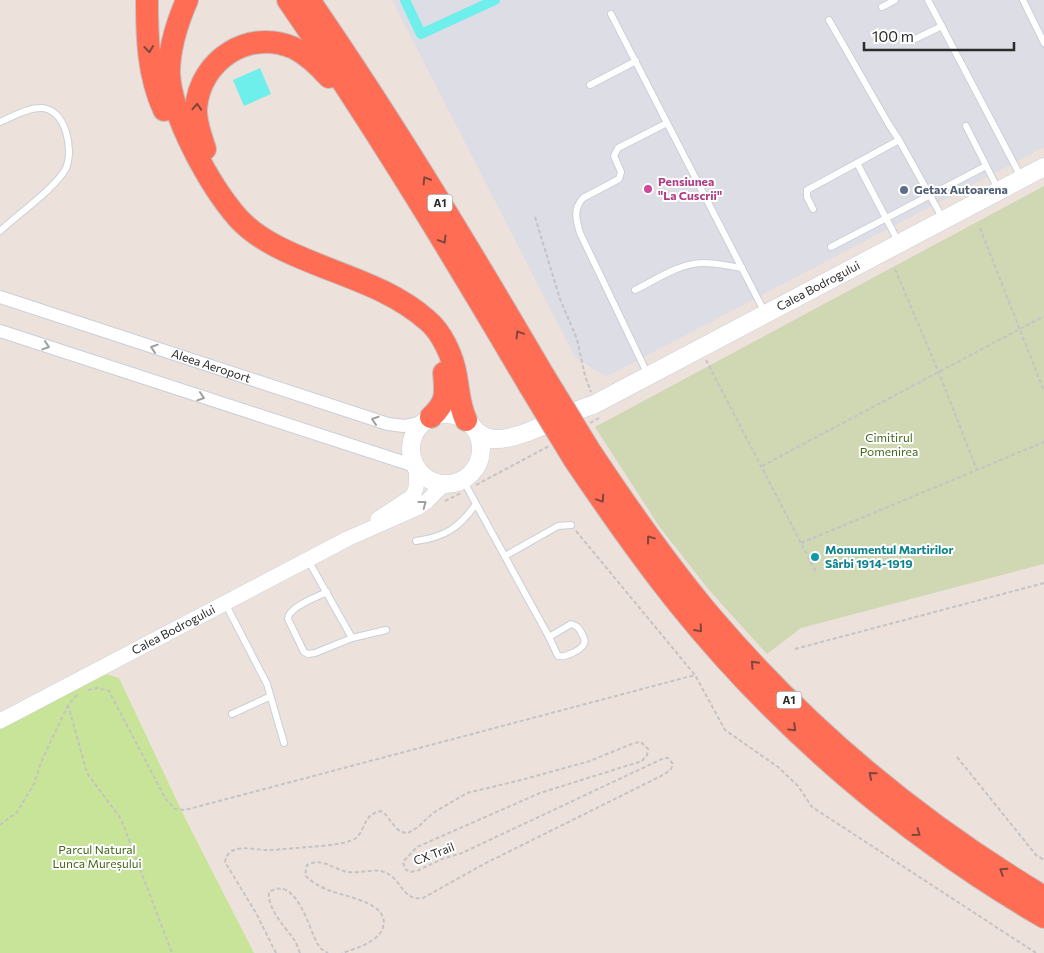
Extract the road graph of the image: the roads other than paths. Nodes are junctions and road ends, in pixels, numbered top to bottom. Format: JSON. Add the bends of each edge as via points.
{"nodes":[{"id":1,"x":147,"y":0,"type":"edge"},
{"id":2,"x":187,"y":0,"type":"edge"},
{"id":3,"x":288,"y":0,"type":"edge"},
{"id":4,"x":309,"y":0,"type":"edge"},
{"id":5,"x":895,"y":0,"type":"edge"},
{"id":6,"x":928,"y":0,"type":"edge"},
{"id":7,"x":1024,"y":0,"type":"edge"},
{"id":8,"x":882,"y":7,"type":"dead end"},
{"id":9,"x":611,"y":14,"type":"dead end"},
{"id":10,"x":829,"y":20,"type":"dead end"},
{"id":11,"x":942,"y":26,"type":"junction"},
{"id":12,"x":915,"y":39,"type":"dead end"},
{"id":13,"x":1044,"y":43,"type":"edge"},
{"id":14,"x":636,"y":61,"type":"junction"},
{"id":15,"x":590,"y":85,"type":"dead end"},
{"id":16,"x":362,"y":110,"type":"junction"},
{"id":17,"x":0,"y":122,"type":"edge"},
{"id":18,"x":667,"y":123,"type":"junction"},
{"id":19,"x":966,"y":126,"type":"dead end"},
{"id":20,"x":899,"y":140,"type":"junction"},
{"id":21,"x":857,"y":163,"type":"junction"},
{"id":22,"x":204,"y":165,"type":"junction"},
{"id":23,"x":986,"y":166,"type":"junction"},
{"id":24,"x":1044,"y":166,"type":"edge"},
{"id":25,"x":1022,"y":179,"type":"junction"},
{"id":26,"x":217,"y":188,"type":"junction"},
{"id":27,"x":999,"y":190,"type":"junction"},
{"id":28,"x":930,"y":196,"type":"junction"},
{"id":29,"x":813,"y":208,"type":"dead end"},
{"id":30,"x":886,"y":218,"type":"junction"},
{"id":31,"x":943,"y":220,"type":"junction"},
{"id":32,"x":0,"y":231,"type":"edge"},
{"id":33,"x":900,"y":243,"type":"junction"},
{"id":34,"x":831,"y":247,"type":"dead end"},
{"id":35,"x":742,"y":268,"type":"junction"},
{"id":36,"x":634,"y":290,"type":"dead end"},
{"id":37,"x":0,"y":297,"type":"edge"},
{"id":38,"x":409,"y":307,"type":"junction"},
{"id":39,"x":766,"y":314,"type":"junction"},
{"id":40,"x":0,"y":331,"type":"edge"},
{"id":41,"x":649,"y":376,"type":"junction"},
{"id":42,"x":536,"y":380,"type":"junction"},
{"id":43,"x":595,"y":404,"type":"junction"},
{"id":44,"x":427,"y":419,"type":"junction"},
{"id":45,"x":471,"y":425,"type":"junction"},
{"id":46,"x":581,"y":454,"type":"junction"},
{"id":47,"x":479,"y":461,"type":"junction"},
{"id":48,"x":416,"y":468,"type":"junction"},
{"id":49,"x":463,"y":480,"type":"junction"},
{"id":50,"x":444,"y":484,"type":"junction"},
{"id":51,"x":476,"y":504,"type":"junction"},
{"id":52,"x":571,"y":525,"type":"road end"},
{"id":53,"x":347,"y":539,"type":"junction"},
{"id":54,"x":416,"y":541,"type":"dead end"},
{"id":55,"x":505,"y":556,"type":"junction"},
{"id":56,"x":308,"y":559,"type":"junction"},
{"id":57,"x":328,"y":592,"type":"junction"},
{"id":58,"x":224,"y":604,"type":"junction"},
{"id":59,"x":386,"y":630,"type":"dead end"},
{"id":60,"x":549,"y":637,"type":"junction"},
{"id":61,"x":352,"y":638,"type":"junction"},
{"id":62,"x":269,"y":697,"type":"junction"},
{"id":63,"x":232,"y":714,"type":"dead end"},
{"id":64,"x":0,"y":721,"type":"edge"},
{"id":65,"x":284,"y":743,"type":"dead end"},
{"id":66,"x":1044,"y":897,"type":"edge"},
{"id":67,"x":1044,"y":917,"type":"edge"}],
"edges":[{"from":1,"to":22,"type":"highway","one_way":true,"via":[[149,48],[161,103],[178,138]]},
{"from":2,"to":22,"type":"highway","via":[[172,42],[170,79],[181,120]]},
{"from":3,"to":16,"type":"highway","number":"A1"},
{"from":42,"to":4,"type":"highway","number":"A1","one_way":true,"via":[[463,239]]},
{"from":5,"to":8,"type":"lane"},
{"from":6,"to":11,"type":"lane"},
{"from":7,"to":13,"type":"lane"},
{"from":9,"to":14,"type":"lane"},
{"from":10,"to":20,"type":"lane"},
{"from":11,"to":12,"type":"lane"},
{"from":11,"to":25,"type":"lane"},
{"from":14,"to":15,"type":"lane"},
{"from":14,"to":18,"type":"lane"},
{"from":26,"to":16,"type":"highway","one_way":true,"via":[[200,134],[196,109],[204,80],[215,63],[232,50],[259,42],[294,48],[318,66]]},
{"from":16,"to":42,"type":"highway","number":"A1","one_way":true},
{"from":17,"to":32,"type":"lane","via":[[32,110],[48,109],[61,121],[70,150],[64,171]]},
{"from":18,"to":35,"type":"lane"},
{"from":18,"to":41,"type":"lane","via":[[618,148],[614,156],[621,172],[619,179],[583,198],[576,214],[580,233]]},
{"from":19,"to":23,"type":"lane"},
{"from":20,"to":21,"type":"lane"},
{"from":20,"to":28,"type":"lane"},
{"from":21,"to":29,"type":"lane","via":[[807,190]]},
{"from":21,"to":30,"type":"lane"},
{"from":22,"to":26,"type":"highway"},
{"from":23,"to":27,"type":"lane"},
{"from":23,"to":28,"type":"lane"},
{"from":24,"to":25,"type":"main road","name":"Calea Bodrogului"},
{"from":25,"to":27,"type":"main road","name":"Calea Bodrogului"},
{"from":26,"to":38,"type":"highway","via":[[238,218],[260,237],[296,256],[391,295]]},
{"from":27,"to":31,"type":"main road","name":"Calea Bodrogului"},
{"from":28,"to":30,"type":"lane"},
{"from":28,"to":31,"type":"lane"},
{"from":30,"to":33,"type":"lane"},
{"from":30,"to":34,"type":"lane"},
{"from":31,"to":33,"type":"main road","name":"Calea Bodrogului"},
{"from":33,"to":39,"type":"main road","name":"Calea Bodrogului"},
{"from":35,"to":36,"type":"lane","via":[[690,264]]},
{"from":35,"to":39,"type":"lane"},
{"from":44,"to":37,"type":"street","name":"Aleea Aeroport","one_way":true,"via":[[409,426],[388,424]]},
{"from":38,"to":44,"type":"highway","via":[[431,335],[442,362],[444,400]]},
{"from":38,"to":45,"type":"highway","via":[[428,320],[442,339],[454,367],[458,401]]},
{"from":39,"to":41,"type":"main road","name":"Calea Bodrogului"},
{"from":40,"to":48,"type":"street","one_way":true},
{"from":41,"to":43,"type":"main road","name":"Calea Bodrogului"},
{"from":42,"to":46,"type":"highway","number":"A1","bridge":true},
{"from":43,"to":45,"type":"main road","name":"Calea Bodrogului","via":[[507,438],[483,436]]},
{"from":43,"to":47,"type":"main road","name":"Calea Bodrogului","via":[[544,436],[490,454]]},
{"from":44,"to":45,"type":"main road","name":"Calea Bodrogului","via":[[447,414],[458,416]]},
{"from":44,"to":48,"type":"main road","name":"Calea Bodrogului","via":[[415,432],[411,443]]},
{"from":45,"to":47,"type":"main road","via":[[481,447]]},
{"from":66,"to":46,"type":"highway","number":"A1","one_way":true,"via":[[918,812],[845,752],[788,699],[693,595]]},
{"from":46,"to":67,"type":"highway","number":"A1","one_way":true,"via":[[624,533],[678,604],[781,716],[832,764],[906,824],[963,866]]},
{"from":47,"to":49,"type":"main road","name":"Calea Bodrogului"},
{"from":48,"to":50,"type":"main road","via":[[428,480]]},
{"from":48,"to":53,"type":"street","name":"Calea Bodrogului","via":[[413,496]]},
{"from":49,"to":50,"type":"main road"},
{"from":49,"to":51,"type":"lane"},
{"from":53,"to":50,"type":"street","name":"Calea Bodrogului","one_way":true,"via":[[417,508]]},
{"from":51,"to":54,"type":"lane","via":[[461,524],[432,538]]},
{"from":51,"to":55,"type":"lane"},
{"from":52,"to":55,"type":"lane","via":[[558,526]]},
{"from":53,"to":56,"type":"street","name":"Calea Bodrogului"},
{"from":55,"to":60,"type":"lane"},
{"from":56,"to":57,"type":"lane"},
{"from":56,"to":58,"type":"street","name":"Calea Bodrogului"},
{"from":57,"to":61,"type":"lane"},
{"from":57,"to":61,"type":"lane","via":[[293,609],[288,615],[304,652],[315,653]]},
{"from":58,"to":62,"type":"lane","via":[[267,684]]},
{"from":58,"to":64,"type":"street","name":"Calea Bodrogului"},
{"from":59,"to":61,"type":"lane"},
{"from":60,"to":60,"type":"lane","via":[[561,657],[577,650],[584,642],[578,627],[572,624]]},
{"from":62,"to":63,"type":"lane"},
{"from":62,"to":65,"type":"lane"}]}
